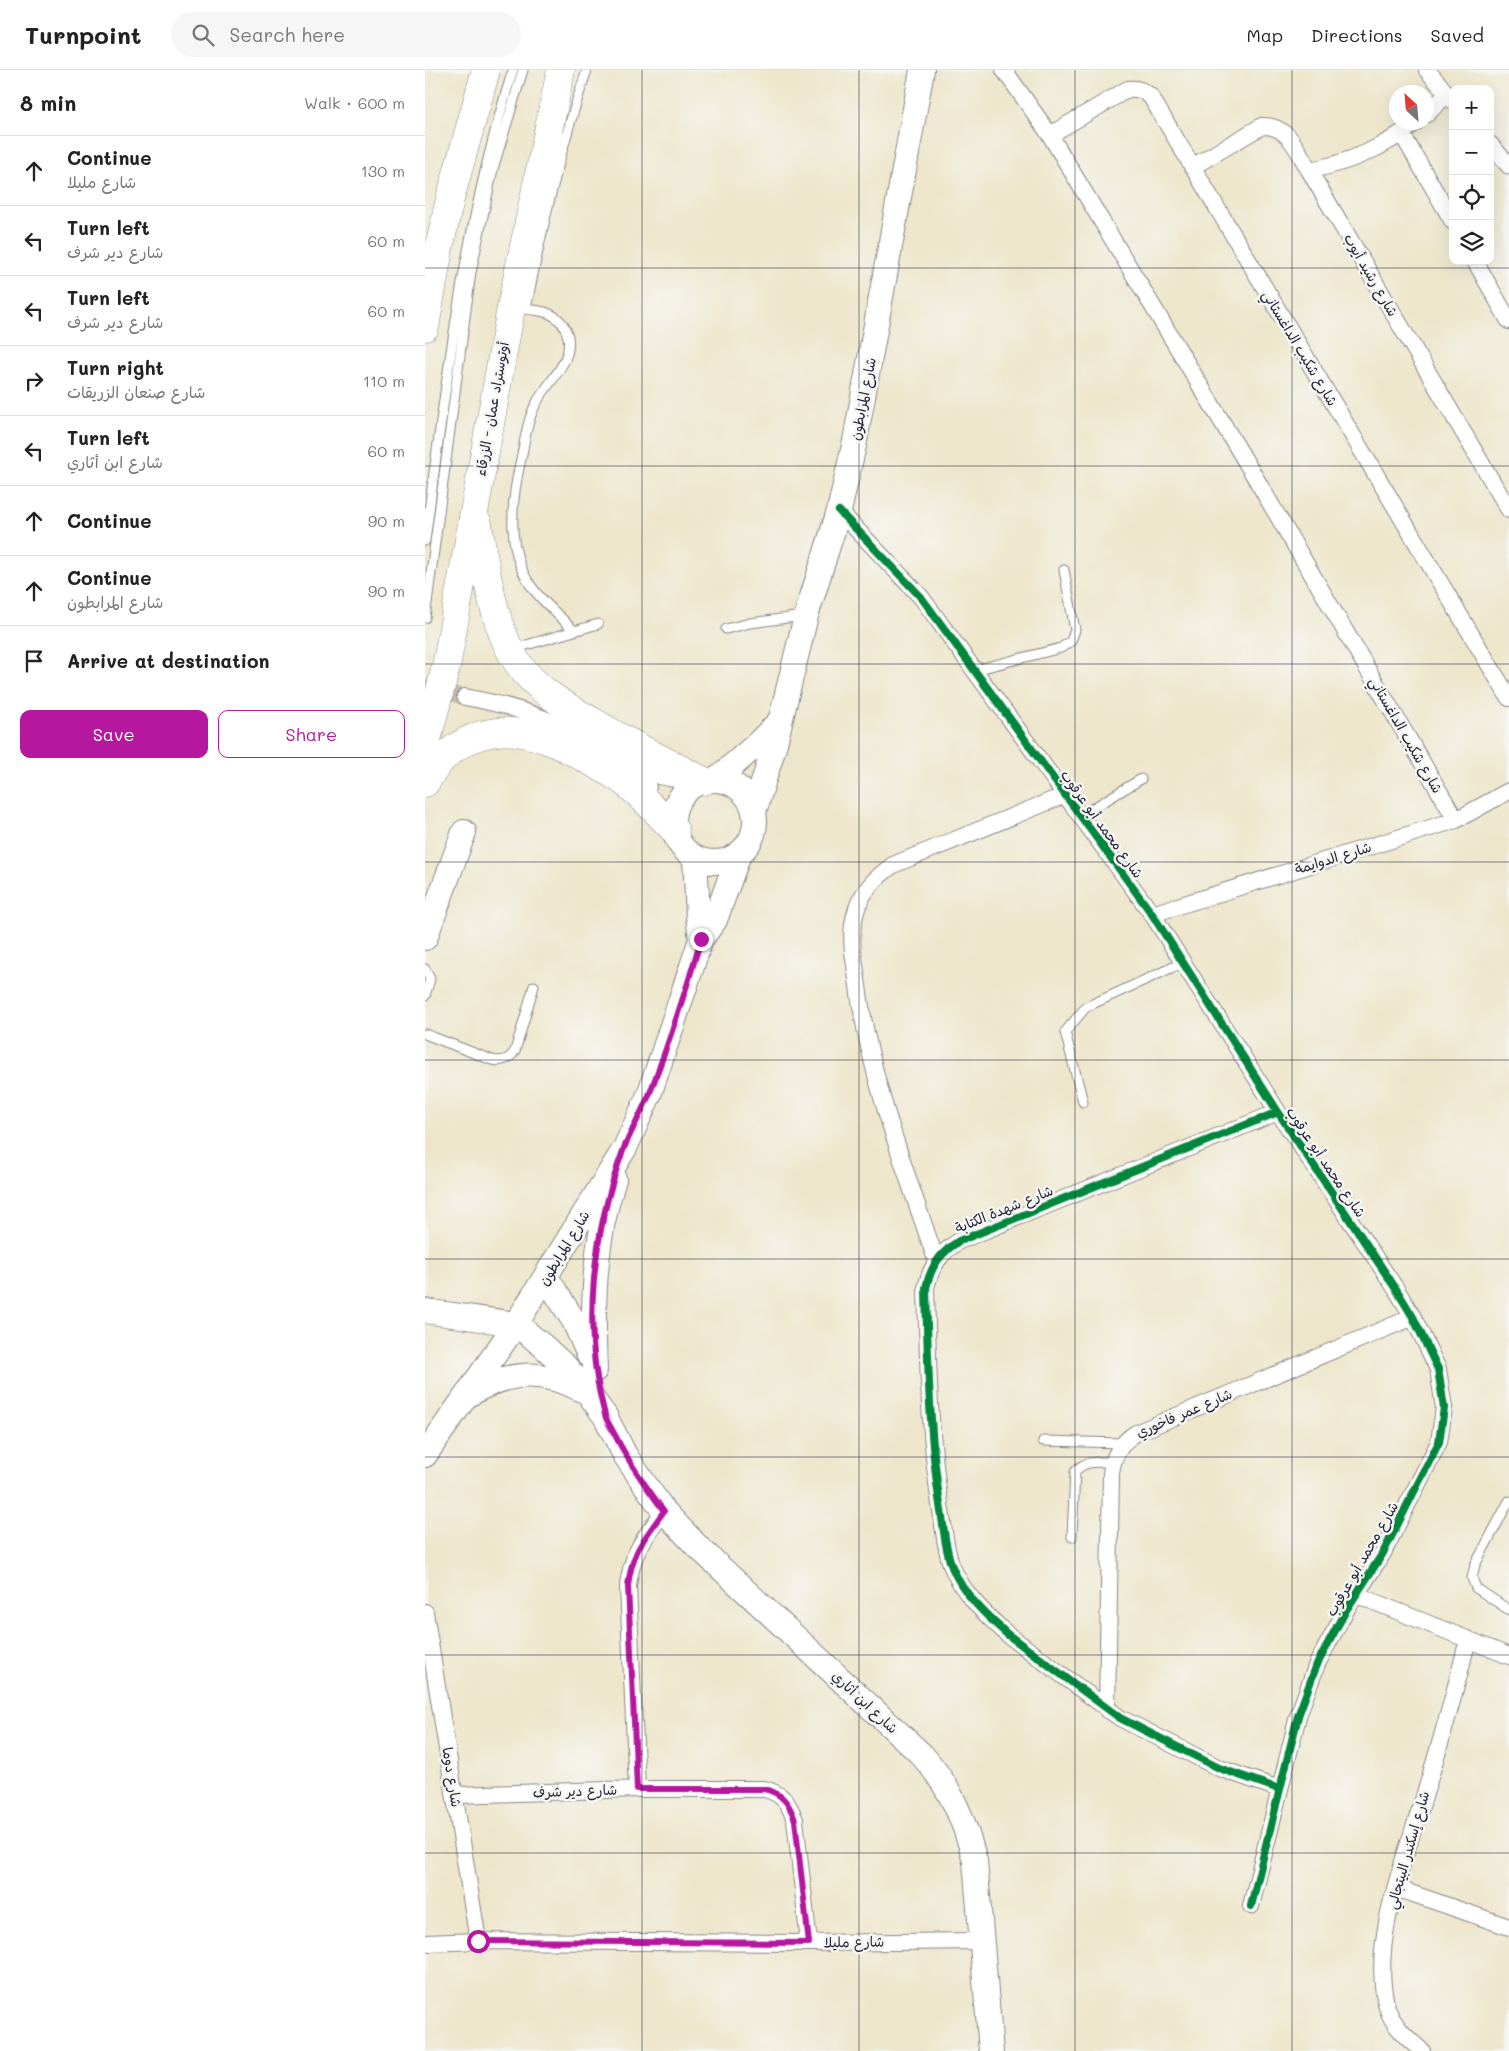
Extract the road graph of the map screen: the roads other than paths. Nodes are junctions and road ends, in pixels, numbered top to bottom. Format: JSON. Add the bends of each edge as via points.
{"nodes":[{"id":1,"x":486,"y":70,"type":"edge"},
{"id":2,"x":513,"y":70,"type":"edge"},
{"id":3,"x":523,"y":70,"type":"edge"},
{"id":4,"x":561,"y":70,"type":"edge"},
{"id":5,"x":587,"y":70,"type":"edge"},
{"id":6,"x":923,"y":70,"type":"edge"},
{"id":7,"x":1004,"y":70,"type":"edge"},
{"id":8,"x":1427,"y":70,"type":"edge"},
{"id":9,"x":1449,"y":96,"type":"edge"},
{"id":10,"x":1449,"y":98,"type":"edge"},
{"id":11,"x":1434,"y":109,"type":"edge"},
{"id":12,"x":1407,"y":130,"type":"edge"},
{"id":13,"x":1402,"y":134,"type":"junction"},
{"id":14,"x":1050,"y":135,"type":"junction"},
{"id":15,"x":1494,"y":149,"type":"edge"},
{"id":16,"x":1509,"y":166,"type":"edge"},
{"id":17,"x":1192,"y":167,"type":"junction"},
{"id":18,"x":1309,"y":170,"type":"junction"},
{"id":19,"x":1452,"y":220,"type":"edge"},
{"id":20,"x":1477,"y":265,"type":"edge"},
{"id":21,"x":518,"y":309,"type":"junction"},
{"id":22,"x":1509,"y":320,"type":"edge"},
{"id":23,"x":425,"y":327,"type":"edge"},
{"id":24,"x":474,"y":505,"type":"junction"},
{"id":25,"x":1509,"y":510,"type":"edge"},
{"id":26,"x":839,"y":511,"type":"junction"},
{"id":27,"x":425,"y":541,"type":"edge"},
{"id":28,"x":1064,"y":570,"type":"dead end"},
{"id":29,"x":806,"y":616,"type":"junction"},
{"id":30,"x":425,"y":618,"type":"edge"},
{"id":31,"x":598,"y":624,"type":"dead end"},
{"id":32,"x":725,"y":629,"type":"dead end"},
{"id":33,"x":574,"y":630,"type":"junction"},
{"id":34,"x":510,"y":650,"type":"junction"},
{"id":35,"x":975,"y":670,"type":"junction"},
{"id":36,"x":465,"y":697,"type":"tunnel mouth"},
{"id":37,"x":1509,"y":698,"type":"edge"},
{"id":38,"x":779,"y":722,"type":"junction"},
{"id":39,"x":425,"y":747,"type":"edge"},
{"id":40,"x":624,"y":763,"type":"junction"},
{"id":41,"x":1141,"y":779,"type":"dead end"},
{"id":42,"x":706,"y":782,"type":"junction"},
{"id":43,"x":425,"y":783,"type":"edge"},
{"id":44,"x":1509,"y":791,"type":"edge"},
{"id":45,"x":1065,"y":795,"type":"junction"},
{"id":46,"x":755,"y":812,"type":"junction"},
{"id":47,"x":1080,"y":816,"type":"junction"},
{"id":48,"x":1456,"y":820,"type":"junction"},
{"id":49,"x":674,"y":825,"type":"junction"},
{"id":50,"x":464,"y":832,"type":"dead end"},
{"id":51,"x":739,"y":854,"type":"junction"},
{"id":52,"x":695,"y":857,"type":"junction"},
{"id":53,"x":1152,"y":914,"type":"junction"},
{"id":54,"x":425,"y":938,"type":"edge"},
{"id":55,"x":701,"y":939,"type":"junction"},
{"id":56,"x":1182,"y":963,"type":"junction"},
{"id":57,"x":425,"y":969,"type":"edge"},
{"id":58,"x":534,"y":986,"type":"dead end"},
{"id":59,"x":425,"y":996,"type":"edge"},
{"id":60,"x":425,"y":1034,"type":"edge"},
{"id":61,"x":1083,"y":1102,"type":"dead end"},
{"id":62,"x":1278,"y":1112,"type":"junction"},
{"id":63,"x":625,"y":1148,"type":"junction"},
{"id":64,"x":936,"y":1260,"type":"junction"},
{"id":65,"x":546,"y":1277,"type":"junction"},
{"id":66,"x":425,"y":1311,"type":"edge"},
{"id":67,"x":1413,"y":1317,"type":"junction"},
{"id":68,"x":516,"y":1324,"type":"junction"},
{"id":69,"x":595,"y":1370,"type":"junction"},
{"id":70,"x":588,"y":1393,"type":"junction"},
{"id":71,"x":464,"y":1397,"type":"junction"},
{"id":72,"x":605,"y":1416,"type":"junction"},
{"id":73,"x":1043,"y":1441,"type":"dead end"},
{"id":74,"x":1123,"y":1443,"type":"junction"},
{"id":75,"x":425,"y":1455,"type":"edge"},
{"id":76,"x":1113,"y":1462,"type":"junction"},
{"id":77,"x":1509,"y":1502,"type":"edge"},
{"id":78,"x":664,"y":1511,"type":"junction"},
{"id":79,"x":1072,"y":1537,"type":"dead end"},
{"id":80,"x":1357,"y":1594,"type":"junction"},
{"id":81,"x":1509,"y":1610,"type":"edge"},
{"id":82,"x":425,"y":1612,"type":"edge"},
{"id":83,"x":1468,"y":1640,"type":"junction"},
{"id":84,"x":1509,"y":1656,"type":"edge"},
{"id":85,"x":1107,"y":1710,"type":"junction"},
{"id":86,"x":637,"y":1789,"type":"junction"},
{"id":87,"x":1279,"y":1789,"type":"junction"},
{"id":88,"x":455,"y":1795,"type":"junction"},
{"id":89,"x":1396,"y":1888,"type":"junction"},
{"id":90,"x":1251,"y":1906,"type":"dead end"},
{"id":91,"x":1509,"y":1927,"type":"edge"},
{"id":92,"x":478,"y":1941,"type":"junction"},
{"id":93,"x":982,"y":1941,"type":"junction"},
{"id":94,"x":425,"y":1943,"type":"edge"},
{"id":95,"x":809,"y":1943,"type":"junction"},
{"id":96,"x":991,"y":2051,"type":"edge"},
{"id":97,"x":1421,"y":2051,"type":"edge"}],
"edges":[{"from":1,"to":23,"type":"highway","via":[[450,199]]},
{"from":2,"to":27,"type":"lane","via":[[489,153],[471,234]]},
{"from":3,"to":30,"type":"lane","via":[[493,169],[471,272]]},
{"from":4,"to":21,"type":"highway","name":"أوتوستراد عمان - الزرقاء"},
{"from":5,"to":21,"type":"lane","via":[[569,123]]},
{"from":6,"to":26,"type":"street","name":"شارع المرابطون","via":[[857,431]]},
{"from":7,"to":14,"type":"street","name":"شارع شكيب الداغستاني"},
{"from":8,"to":9,"type":"street"},
{"from":10,"to":11,"type":"street"},
{"from":12,"to":13,"type":"street"},
{"from":13,"to":18,"type":"street","via":[[1350,160]]},
{"from":13,"to":19,"type":"street"},
{"from":14,"to":17,"type":"street","name":"شارع شكيب الداغستاني","via":[[1128,89],[1136,88],[1151,97]]},
{"from":14,"to":48,"type":"street","name":"شارع شكيب الداغستاني","via":[[1253,472]]},
{"from":15,"to":16,"type":"street"},
{"from":17,"to":18,"type":"street","name":"شارع رشيد أيوب","via":[[1253,130],[1273,126],[1286,134]]},
{"from":17,"to":37,"type":"street","name":"شارع شكيب الداغستاني"},
{"from":18,"to":25,"type":"street","name":"شارع رشيد أيوب"},
{"from":20,"to":22,"type":"street"},
{"from":21,"to":24,"type":"highway","name":"أوتوستراد عمان - الزرقاء"},
{"from":21,"to":33,"type":"lane","via":[[548,312],[561,322],[568,338],[567,354],[535,405],[529,424],[513,498],[512,520],[520,566],[533,589]]},
{"from":24,"to":34,"type":"highway","via":[[490,587]]},
{"from":24,"to":39,"type":"highway","name":"أوتوستراد عمان - الزرقاء","via":[[447,667]]},
{"from":26,"to":29,"type":"street","name":"شارع المرابطون"},
{"from":26,"to":35,"type":"street","name":"شارع محمد أبو عرقوب","via":[[921,597]]},
{"from":28,"to":35,"type":"lane","via":[[1075,630],[1071,641],[1061,648]]},
{"from":29,"to":32,"type":"lane"},
{"from":29,"to":38,"type":"street","name":"شارع المرابطون"},
{"from":31,"to":33,"type":"lane"},
{"from":33,"to":34,"type":"lane"},
{"from":34,"to":42,"type":"highway","via":[[530,679],[547,694],[650,755]]},
{"from":35,"to":45,"type":"street","name":"شارع محمد أبو عرقوب"},
{"from":36,"to":40,"type":"street","via":[[494,702],[547,721],[573,732]]},
{"from":38,"to":42,"type":"street","via":[[756,745]]},
{"from":38,"to":46,"type":"street","name":"شارع المرابطون"},
{"from":40,"to":42,"type":"street","via":[[659,776]]},
{"from":40,"to":49,"type":"street","via":[[647,786]]},
{"from":41,"to":47,"type":"lane"},
{"from":42,"to":46,"type":"street","via":[[729,782],[741,790]]},
{"from":42,"to":49,"type":"street","via":[[685,792],[677,805]]},
{"from":43,"to":49,"type":"highway","via":[[441,759],[472,739],[490,733],[526,732],[561,745],[615,775]]},
{"from":44,"to":48,"type":"street","name":"شارع الدوايمة"},
{"from":45,"to":47,"type":"street","name":"شارع محمد أبو عرقوب"},
{"from":45,"to":64,"type":"street","via":[[893,864],[863,895],[855,915],[852,936],[854,958],[873,1069]]},
{"from":46,"to":51,"type":"street","via":[[755,828]]},
{"from":47,"to":53,"type":"street","name":"شارع محمد أبو عرقوب"},
{"from":48,"to":53,"type":"street","name":"شارع الدوايمة"},
{"from":49,"to":52,"type":"street","via":[[679,841]]},
{"from":50,"to":54,"type":"street"},
{"from":51,"to":52,"type":"street","via":[[725,860]]},
{"from":51,"to":55,"type":"street","name":"شارع المرابطون","via":[[715,920]]},
{"from":52,"to":55,"type":"street","name":"شارع المرابطون"},
{"from":53,"to":56,"type":"street","name":"شارع محمد أبو عرقوب"},
{"from":55,"to":63,"type":"street","name":"شارع المرابطون","via":[[649,1095]]},
{"from":56,"to":61,"type":"lane","via":[[1086,1007],[1065,1032]]},
{"from":56,"to":62,"type":"street","name":"شارع محمد أبو عرقوب"},
{"from":57,"to":59,"type":"lane","via":[[430,978]]},
{"from":58,"to":60,"type":"lane","via":[[515,1051],[503,1061],[492,1060]]},
{"from":62,"to":64,"type":"street","name":"شارع شهدة الكتابة","via":[[959,1241]]},
{"from":62,"to":67,"type":"street","name":"شارع محمد أبو عرقوب"},
{"from":63,"to":65,"type":"street","name":"شارع المرابطون"},
{"from":63,"to":69,"type":"street","via":[[600,1234],[594,1279]]},
{"from":64,"to":85,"type":"street","name":"شارع شهدة الكتابة","via":[[926,1288],[929,1378],[934,1456],[952,1566],[965,1590],[992,1621]]},
{"from":65,"to":68,"type":"street","name":"شارع المرابطون"},
{"from":65,"to":69,"type":"street","name":"شارع ابن أثاري","via":[[574,1322]]},
{"from":66,"to":68,"type":"street"},
{"from":67,"to":74,"type":"street","name":"شارع عمر فاخوري","via":[[1136,1433]]},
{"from":67,"to":80,"type":"street","name":"شارع محمد أبو عرقوب","via":[[1439,1369],[1444,1408],[1439,1442],[1383,1553]]},
{"from":68,"to":70,"type":"street","name":"شارع ابن أثاري","via":[[566,1368]]},
{"from":68,"to":71,"type":"street","name":"شارع المرابطون"},
{"from":69,"to":72,"type":"street","name":"شارع ابن أثاري"},
{"from":70,"to":71,"type":"street","via":[[565,1381],[539,1375],[512,1376],[487,1384]]},
{"from":70,"to":72,"type":"street","name":"شارع ابن أثاري"},
{"from":71,"to":75,"type":"street","name":"شارع المرابطون"},
{"from":72,"to":78,"type":"street","name":"شارع ابن أثاري","via":[[625,1455]]},
{"from":73,"to":74,"type":"lane"},
{"from":74,"to":76,"type":"street","name":"شارع عمر فاخوري"},
{"from":76,"to":79,"type":"lane","via":[[1085,1464],[1075,1472]]},
{"from":76,"to":85,"type":"street","name":"شارع عمر فاخوري"},
{"from":77,"to":81,"type":"lane","via":[[1475,1565],[1472,1578],[1476,1588]]},
{"from":78,"to":86,"type":"street","via":[[634,1554],[628,1586]]},
{"from":78,"to":93,"type":"street","name":"شارع ابن أثاري","via":[[695,1544],[921,1755],[937,1774],[958,1806],[970,1839]]},
{"from":80,"to":83,"type":"street"},
{"from":80,"to":87,"type":"street","name":"شارع محمد أبو عرقوب","via":[[1329,1639],[1307,1690]]},
{"from":82,"to":88,"type":"street","name":"شارع دوما"},
{"from":83,"to":84,"type":"street"},
{"from":83,"to":89,"type":"street","name":"شارع إسكندر البيتجالي"},
{"from":85,"to":87,"type":"street","name":"شارع شهدة الكتابة","via":[[1197,1758]]},
{"from":86,"to":88,"type":"street","name":"شارع دير شرف"},
{"from":86,"to":95,"type":"street","name":"شارع دير شرف","via":[[764,1789],[783,1797],[795,1820]]},
{"from":87,"to":90,"type":"street","name":"شارع محمد أبو عرقوب"},
{"from":88,"to":92,"type":"street","name":"شارع دوما"},
{"from":89,"to":91,"type":"street"},
{"from":89,"to":97,"type":"street","name":"شارع إسكندر البيتجالي","via":[[1383,1937],[1382,1985],[1387,2009],[1399,2029]]},
{"from":92,"to":94,"type":"street","name":"شارع مليلا"},
{"from":92,"to":95,"type":"street","name":"شارع مليلا"},
{"from":93,"to":95,"type":"street","name":"شارع مليلا"},
{"from":93,"to":96,"type":"street","name":"شارع ابن أثاري"}]}
